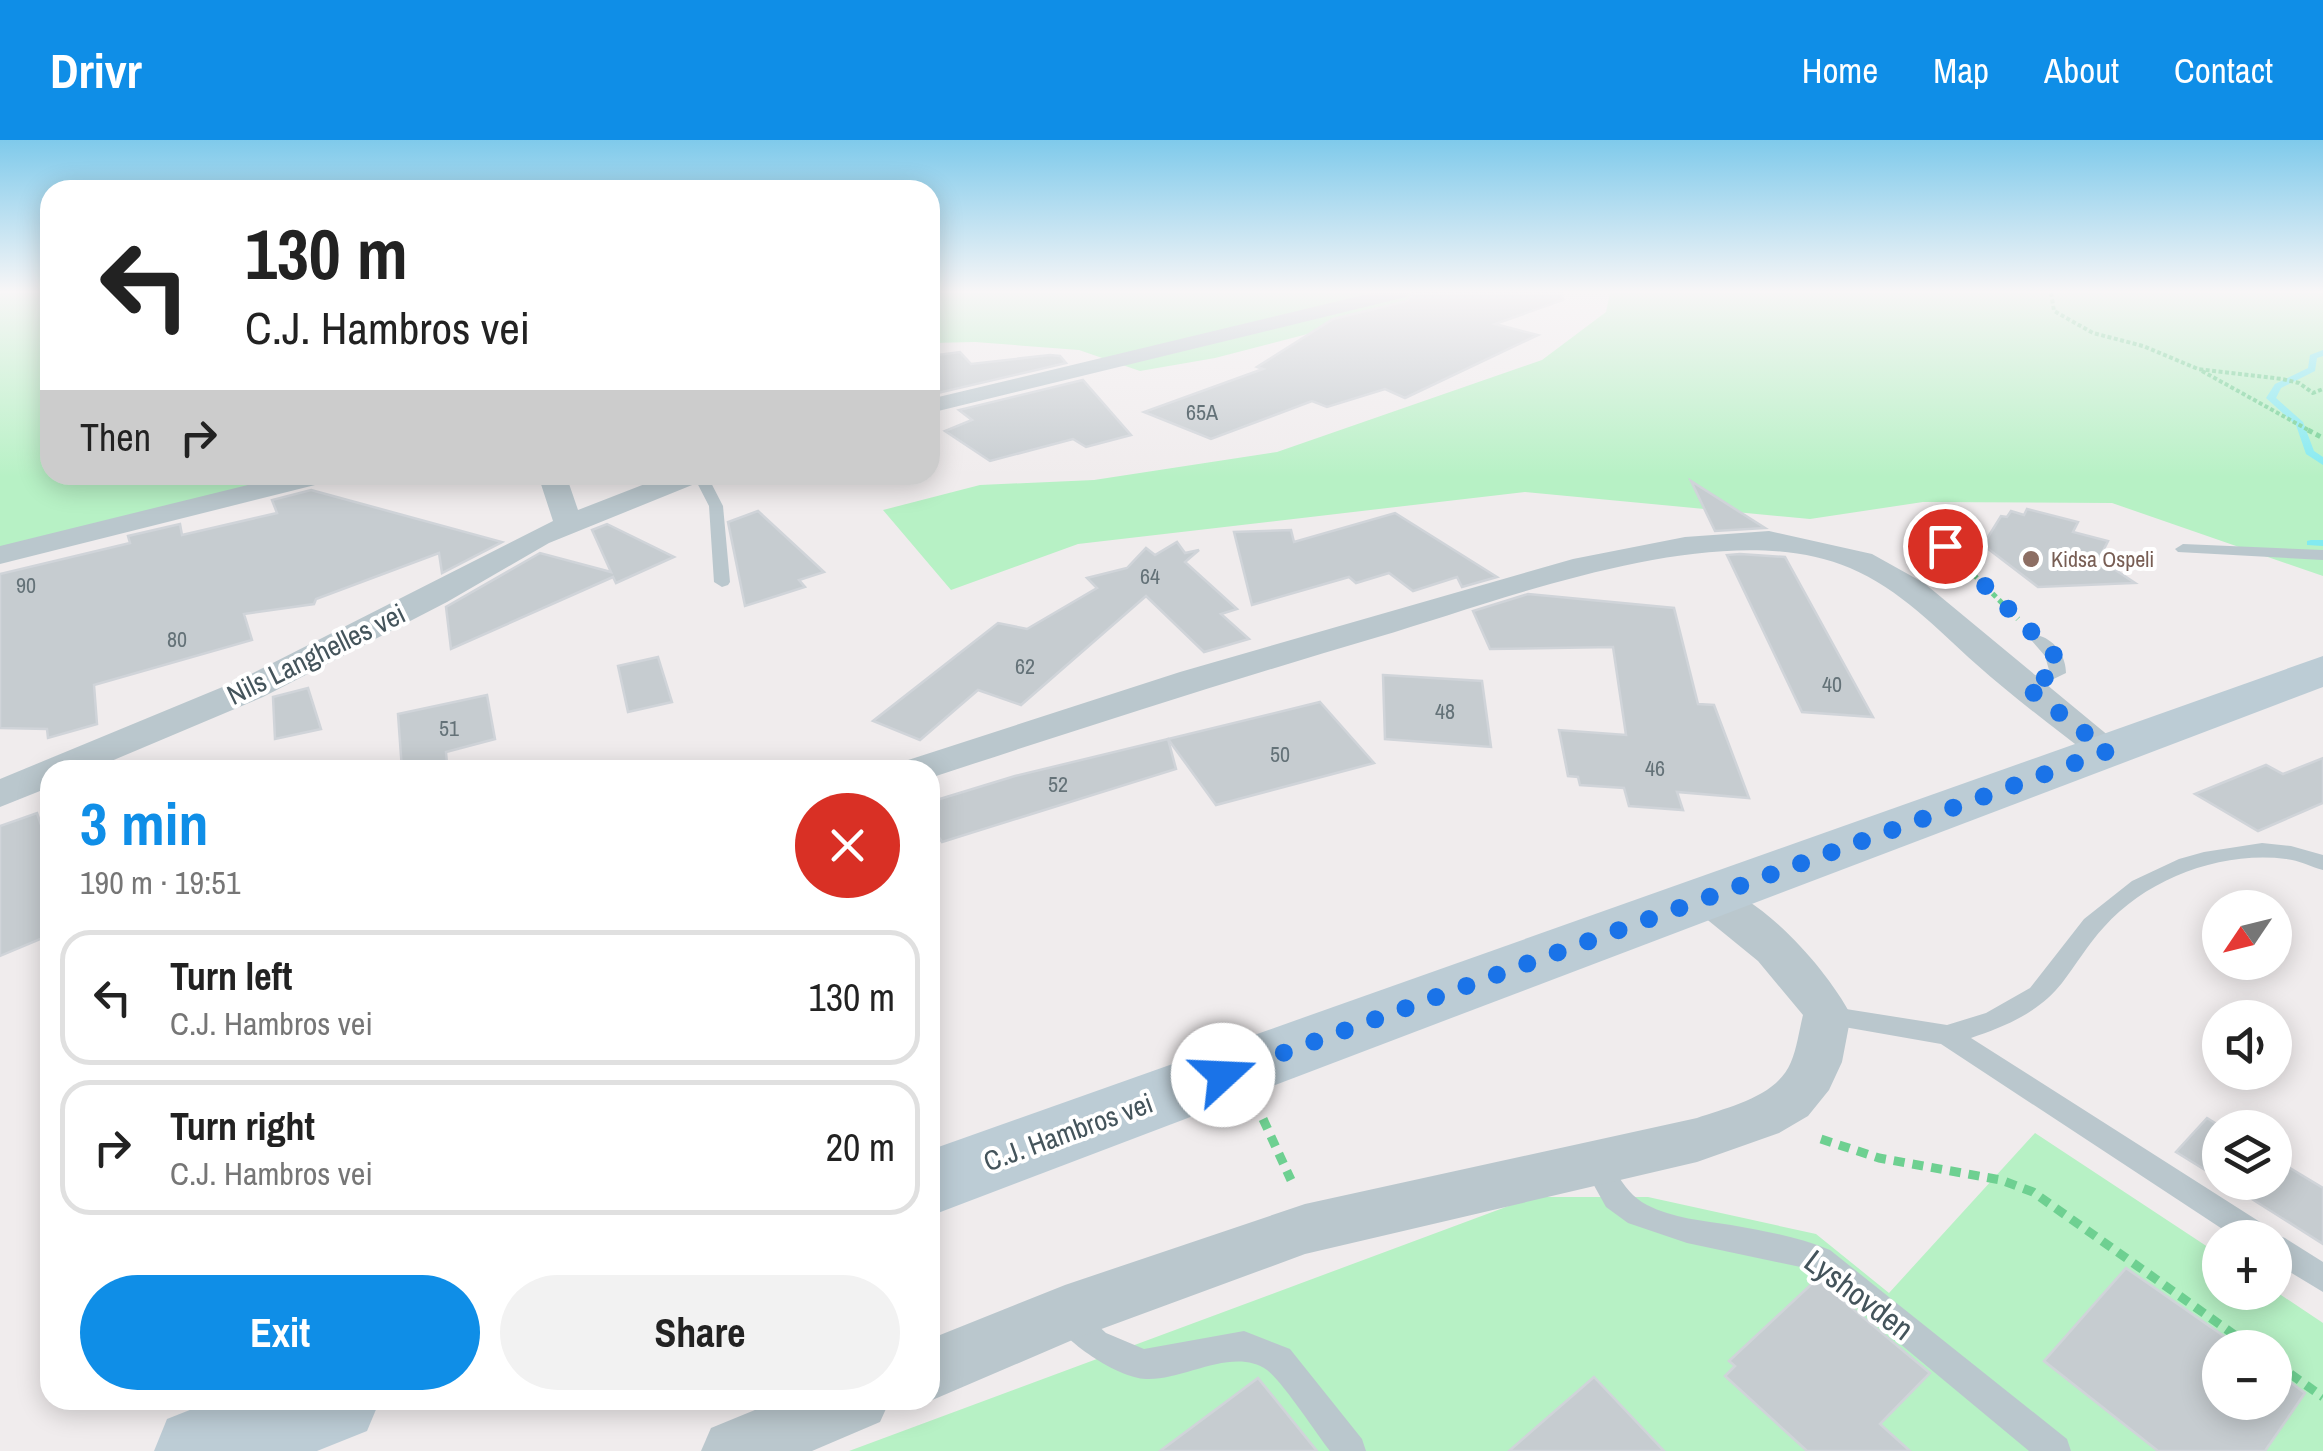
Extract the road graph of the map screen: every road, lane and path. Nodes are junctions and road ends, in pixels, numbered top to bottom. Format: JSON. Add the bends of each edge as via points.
{"nodes":[{"id":1,"x":1147,"y":354,"type":"edge"},
{"id":2,"x":2163,"y":354,"type":"edge"},
{"id":3,"x":2198,"y":369,"type":"junction"},
{"id":4,"x":2323,"y":389,"type":"edge"},
{"id":5,"x":940,"y":404,"type":"edge"},
{"id":6,"x":2323,"y":438,"type":"edge"},
{"id":7,"x":281,"y":485,"type":"edge"},
{"id":8,"x":555,"y":485,"type":"edge"},
{"id":9,"x":667,"y":485,"type":"edge"},
{"id":10,"x":705,"y":485,"type":"edge"},
{"id":11,"x":568,"y":524,"type":"junction"},
{"id":12,"x":1966,"y":527,"type":"dead end"},
{"id":13,"x":2183,"y":549,"type":"dead end"},
{"id":14,"x":0,"y":555,"type":"edge"},
{"id":15,"x":2323,"y":556,"type":"edge"},
{"id":16,"x":722,"y":582,"type":"dead end"},
{"id":17,"x":2040,"y":641,"type":"joint"},
{"id":18,"x":2323,"y":670,"type":"edge"},
{"id":19,"x":2025,"y":686,"type":"junction"},
{"id":20,"x":2108,"y":751,"type":"junction"},
{"id":21,"x":79,"y":760,"type":"edge"},
{"id":22,"x":940,"y":762,"type":"edge"},
{"id":23,"x":40,"y":777,"type":"edge"},
{"id":24,"x":0,"y":794,"type":"edge"},
{"id":25,"x":2323,"y":862,"type":"edge"},
{"id":26,"x":1709,"y":897,"type":"junction"},
{"id":27,"x":1827,"y":1015,"type":"junction"},
{"id":28,"x":1947,"y":1035,"type":"junction"},
{"id":29,"x":1758,"y":1119,"type":"junction"},
{"id":30,"x":1265,"y":1124,"type":"dead end"},
{"id":31,"x":1596,"y":1162,"type":"junction"},
{"id":32,"x":940,"y":1179,"type":"edge"},
{"id":33,"x":1297,"y":1192,"type":"dead end"},
{"id":34,"x":2232,"y":1220,"type":"edge"},
{"id":35,"x":2292,"y":1258,"type":"edge"},
{"id":36,"x":2323,"y":1278,"type":"edge"},
{"id":37,"x":1064,"y":1314,"type":"junction"},
{"id":38,"x":2228,"y":1330,"type":"edge"},
{"id":39,"x":940,"y":1366,"type":"edge"},
{"id":40,"x":2292,"y":1375,"type":"edge"},
{"id":41,"x":2323,"y":1397,"type":"edge"},
{"id":42,"x":309,"y":1410,"type":"edge"},
{"id":43,"x":834,"y":1410,"type":"edge"},
{"id":44,"x":199,"y":1451,"type":"edge"},
{"id":45,"x":734,"y":1451,"type":"edge"},
{"id":46,"x":1350,"y":1451,"type":"edge"},
{"id":47,"x":2054,"y":1451,"type":"edge"}],
"edges":[{"from":1,"to":5,"type":"street"},
{"from":2,"to":3,"type":"path"},
{"from":3,"to":4,"type":"path","via":[[2282,379],[2312,394]]},
{"from":3,"to":6,"type":"path"},
{"from":7,"to":14,"type":"street"},
{"from":8,"to":11,"type":"street"},
{"from":9,"to":11,"type":"street","name":"Nils Langhelles vei"},
{"from":10,"to":16,"type":"lane","via":[[716,506]]},
{"from":11,"to":21,"type":"street","name":"Nils Langhelles vei","via":[[250,689]]},
{"from":12,"to":17,"type":"path","via":[[1946,535],[1945,546]]},
{"from":13,"to":15,"type":"lane"},
{"from":17,"to":19,"type":"lane","via":[[2053,653],[2057,673]]},
{"from":18,"to":20,"type":"main road","name":"C.J. Hambros vei"},
{"from":19,"to":20,"type":"street"},
{"from":19,"to":22,"type":"street","via":[[1946,616],[1882,572],[1807,546],[1737,541],[1584,566],[1156,691]]},
{"from":20,"to":26,"type":"main road","name":"C.J. Hambros vei"},
{"from":23,"to":24,"type":"street","name":"Nils Langhelles vei"},
{"from":25,"to":28,"type":"lane","via":[[2285,851],[2239,854],[2160,876],[2099,918],[2038,994],[1993,1022]]},
{"from":26,"to":27,"type":"street","via":[[1789,961]]},
{"from":26,"to":32,"type":"main road","name":"C.J. Hambros vei"},
{"from":27,"to":28,"type":"lane"},
{"from":27,"to":29,"type":"street","via":[[1811,1076],[1794,1097]]},
{"from":28,"to":34,"type":"lane"},
{"from":29,"to":31,"type":"street"},
{"from":29,"to":38,"type":"path","via":[[1879,1158],[2032,1192]]},
{"from":30,"to":33,"type":"path"},
{"from":31,"to":37,"type":"street","via":[[1305,1229]]},
{"from":31,"to":47,"type":"lane","name":"Lyshovden","via":[[1617,1200],[1654,1221],[1790,1246],[1820,1259]]},
{"from":35,"to":36,"type":"lane"},
{"from":37,"to":39,"type":"street"},
{"from":37,"to":46,"type":"lane","via":[[1095,1343],[1144,1364],[1244,1346],[1279,1360]]},
{"from":40,"to":41,"type":"path"},
{"from":42,"to":44,"type":"main road"},
{"from":43,"to":45,"type":"street"}]}
